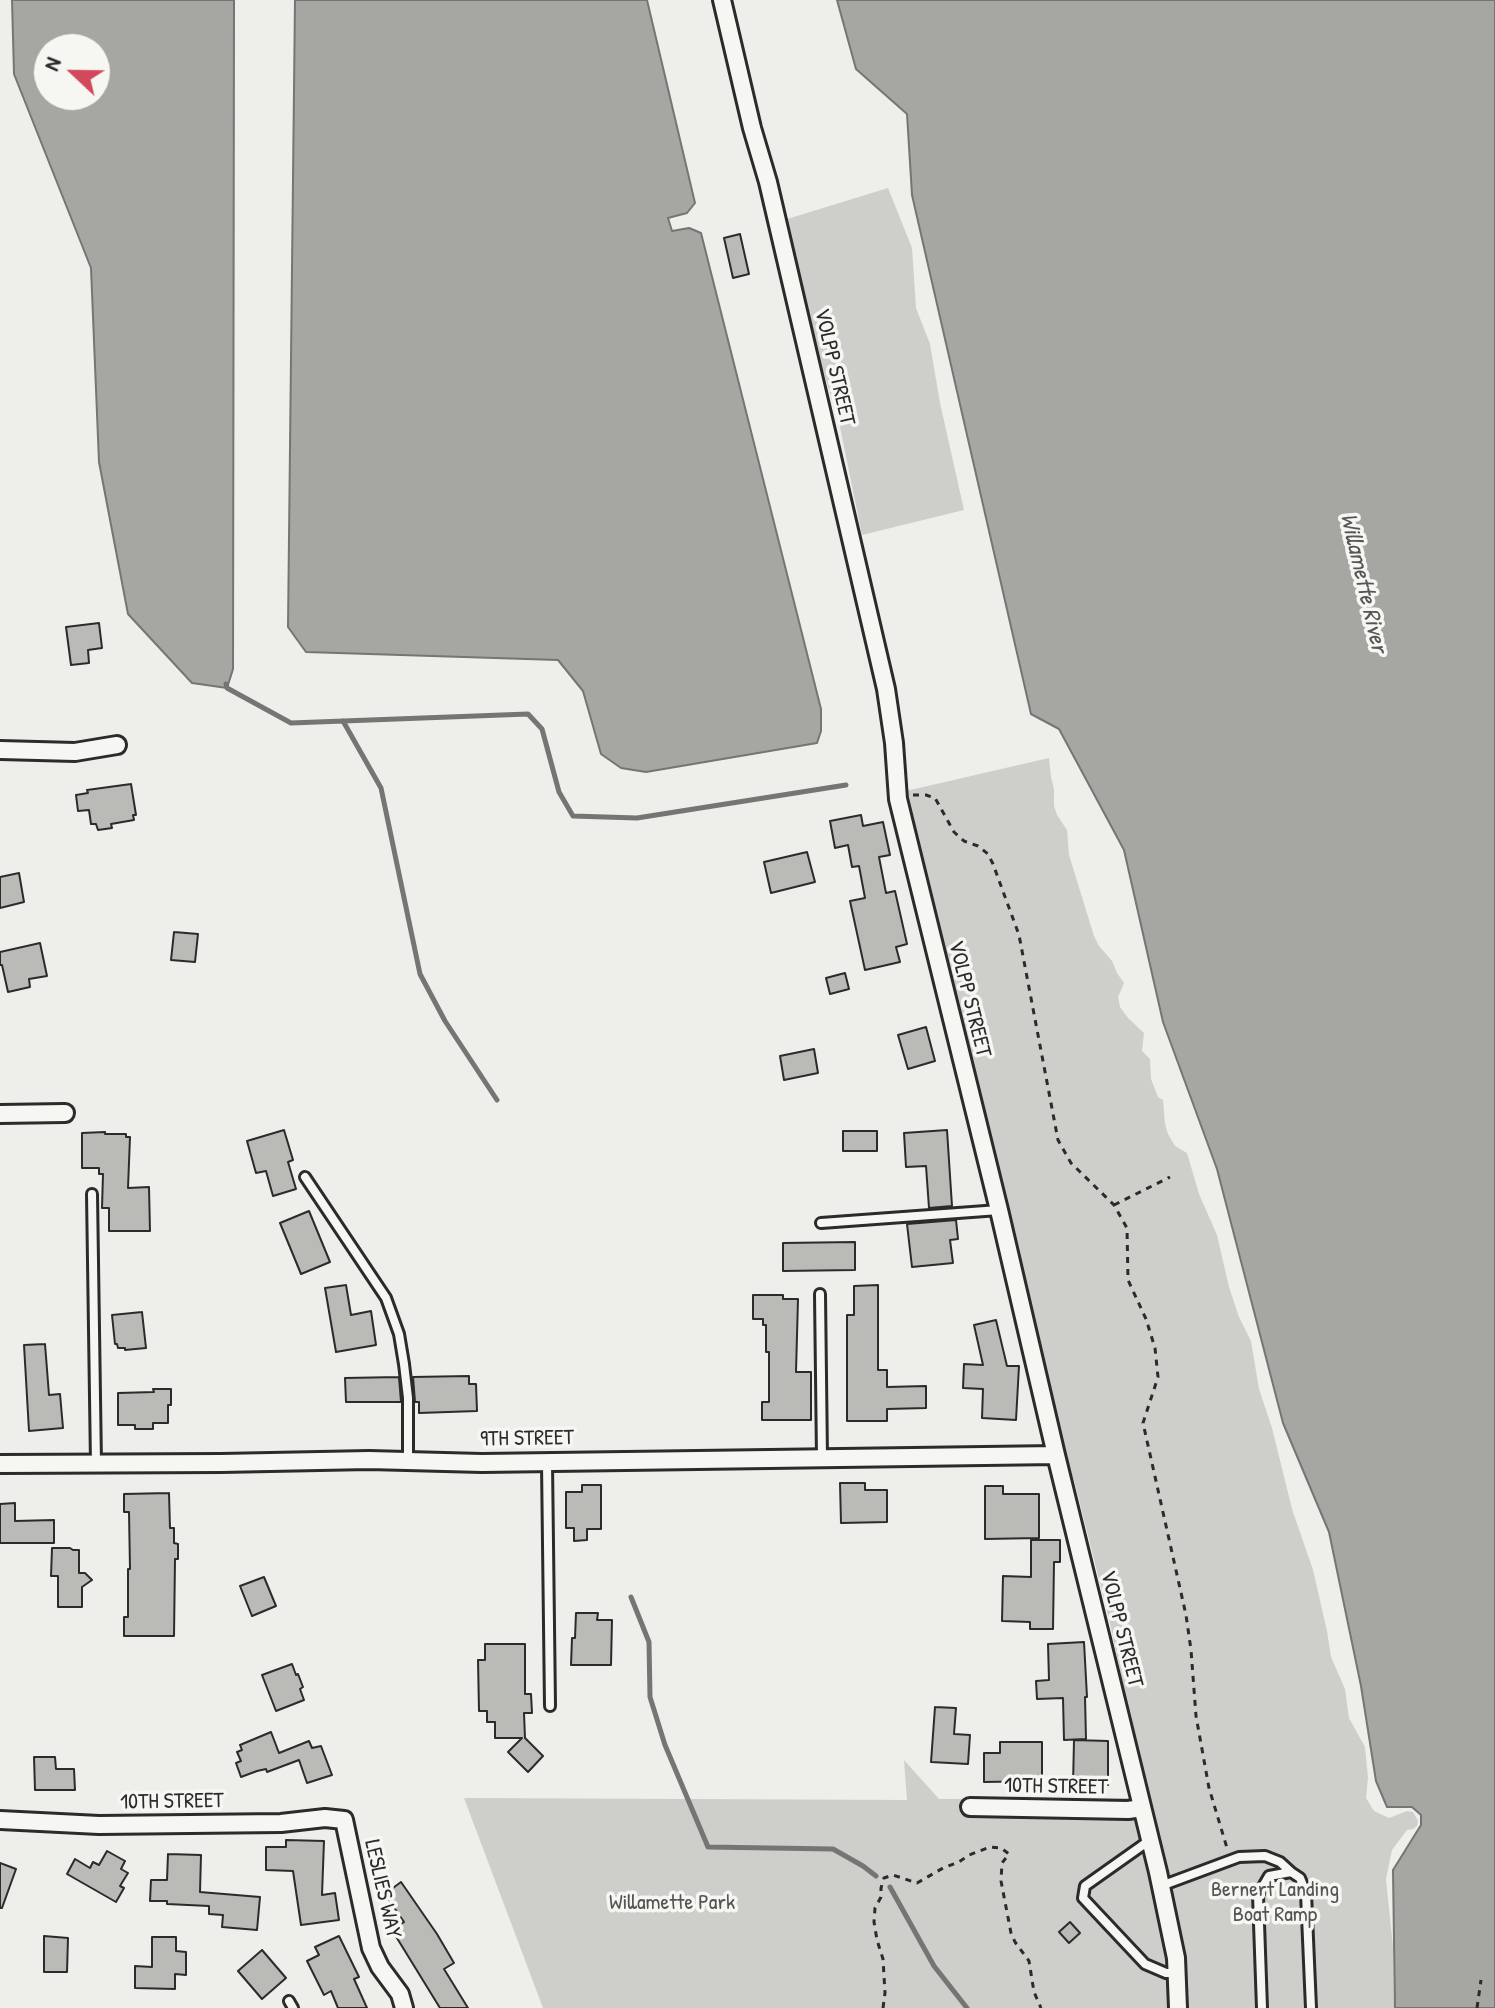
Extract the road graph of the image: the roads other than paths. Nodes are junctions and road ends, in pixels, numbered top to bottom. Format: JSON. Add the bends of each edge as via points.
{"nodes":[{"id":1,"x":722,"y":0,"type":"edge"},
{"id":2,"x":117,"y":745,"type":"dead end"},
{"id":3,"x":0,"y":750,"type":"edge"},
{"id":4,"x":65,"y":1113,"type":"dead end"},
{"id":5,"x":0,"y":1114,"type":"edge"},
{"id":6,"x":305,"y":1177,"type":"dead end"},
{"id":7,"x":92,"y":1194,"type":"dead end"},
{"id":8,"x":999,"y":1210,"type":"junction"},
{"id":9,"x":821,"y":1223,"type":"dead end"},
{"id":10,"x":820,"y":1294,"type":"dead end"},
{"id":11,"x":1056,"y":1455,"type":"junction"},
{"id":12,"x":822,"y":1458,"type":"junction"},
{"id":13,"x":408,"y":1460,"type":"junction"},
{"id":14,"x":547,"y":1461,"type":"junction"},
{"id":15,"x":0,"y":1464,"type":"edge"},
{"id":16,"x":96,"y":1464,"type":"junction"},
{"id":17,"x":550,"y":1706,"type":"dead end"},
{"id":18,"x":970,"y":1807,"type":"dead end"},
{"id":19,"x":1142,"y":1808,"type":"junction"},
{"id":20,"x":0,"y":1820,"type":"edge"},
{"id":21,"x":344,"y":1820,"type":"joint"},
{"id":22,"x":1150,"y":1840,"type":"junction"},
{"id":23,"x":1291,"y":1872,"type":"junction"},
{"id":24,"x":1160,"y":1886,"type":"junction"},
{"id":25,"x":1177,"y":1973,"type":"junction"},
{"id":26,"x":404,"y":2008,"type":"edge"},
{"id":27,"x":1178,"y":2008,"type":"edge"},
{"id":28,"x":1262,"y":2008,"type":"edge"},
{"id":29,"x":1311,"y":2008,"type":"edge"}],
"edges":[{"from":1,"to":8,"type":"street","name":"VOLPP STREET","via":[[886,689],[898,799]]},
{"from":2,"to":3,"type":"street","via":[[75,752]]},
{"from":4,"to":5,"type":"street"},
{"from":6,"to":13,"type":"lane","via":[[370,1272],[395,1322],[405,1375]]},
{"from":7,"to":16,"type":"lane"},
{"from":8,"to":9,"type":"lane"},
{"from":8,"to":11,"type":"street","name":"VOLPP STREET"},
{"from":10,"to":12,"type":"lane"},
{"from":11,"to":12,"type":"street","name":"9TH STREET"},
{"from":11,"to":19,"type":"street","name":"VOLPP STREET"},
{"from":12,"to":14,"type":"street","name":"9TH STREET"},
{"from":13,"to":14,"type":"street","name":"9TH STREET"},
{"from":13,"to":16,"type":"street","name":"9TH STREET"},
{"from":14,"to":17,"type":"lane"},
{"from":15,"to":16,"type":"street","name":"9TH STREET"},
{"from":18,"to":19,"type":"street","name":"10TH STREET"},
{"from":19,"to":22,"type":"street","name":"VOLPP STREET"},
{"from":20,"to":21,"type":"street","name":"10TH STREET","via":[[99,1825]]},
{"from":21,"to":26,"type":"street","name":"LESLIES WAY","via":[[371,1948]]},
{"from":22,"to":24,"type":"street","name":"VOLPP STREET"},
{"from":22,"to":25,"type":"lane","via":[[1085,1886],[1083,1898],[1145,1964]]},
{"from":23,"to":24,"type":"lane","via":[[1265,1856],[1239,1857]]},
{"from":23,"to":28,"type":"lane","via":[[1269,1876],[1258,1895]]},
{"from":23,"to":29,"type":"lane","via":[[1306,1893]]},
{"from":24,"to":25,"type":"street","name":"VOLPP STREET"},
{"from":25,"to":27,"type":"street","name":"VOLPP STREET"}]}
